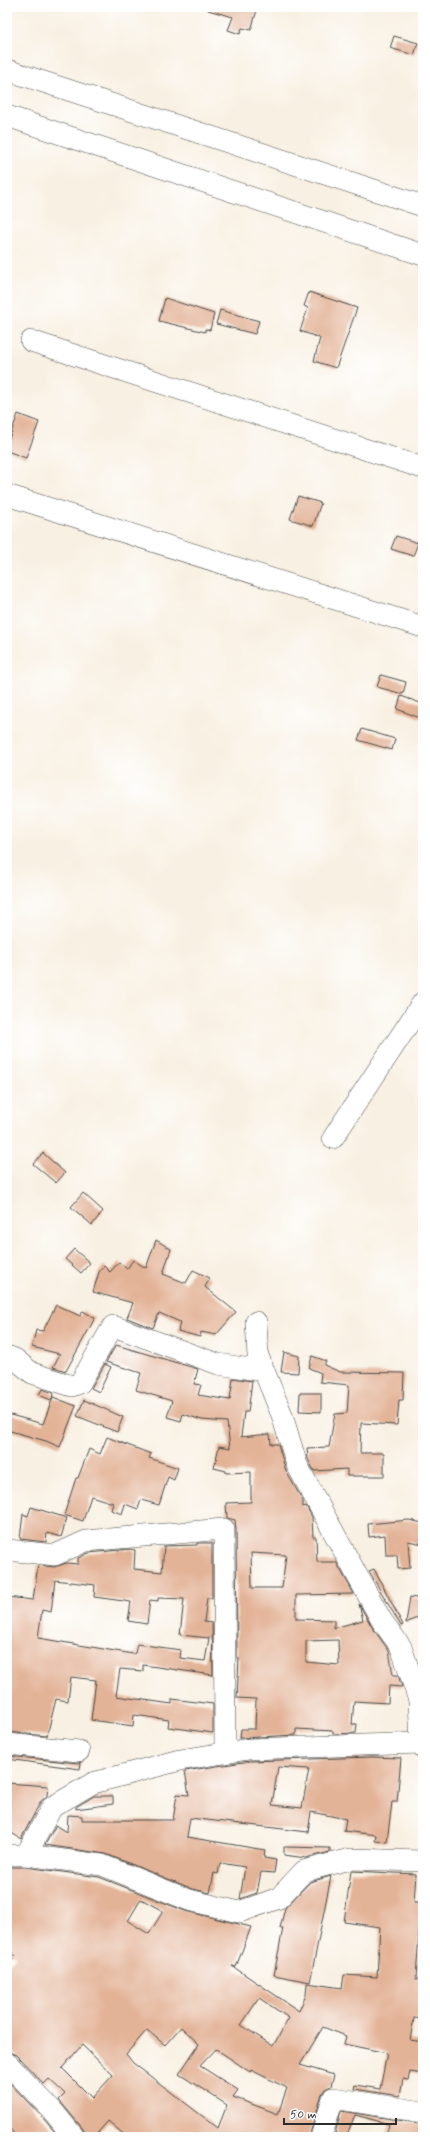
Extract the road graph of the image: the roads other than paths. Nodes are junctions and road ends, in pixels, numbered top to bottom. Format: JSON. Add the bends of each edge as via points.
{"nodes":[{"id":1,"x":7,"y":70,"type":"edge"},
{"id":2,"x":7,"y":116,"type":"edge"},
{"id":3,"x":423,"y":206,"type":"edge"},
{"id":4,"x":423,"y":255,"type":"edge"},
{"id":5,"x":31,"y":341,"type":"dead end"},
{"id":6,"x":423,"y":468,"type":"edge"},
{"id":7,"x":7,"y":495,"type":"edge"},
{"id":8,"x":423,"y":627,"type":"edge"},
{"id":9,"x":423,"y":1002,"type":"edge"},
{"id":10,"x":333,"y":1138,"type":"dead end"},
{"id":11,"x":256,"y":1322,"type":"dead end"},
{"id":12,"x":7,"y":1356,"type":"edge"},
{"id":13,"x":264,"y":1371,"type":"junction"},
{"id":14,"x":7,"y":1550,"type":"edge"},
{"id":15,"x":421,"y":1700,"type":"edge"},
{"id":16,"x":7,"y":1744,"type":"edge"},
{"id":17,"x":422,"y":1745,"type":"edge"},
{"id":18,"x":79,"y":1751,"type":"dead end"},
{"id":19,"x":225,"y":1753,"type":"junction"},
{"id":20,"x":17,"y":1855,"type":"edge"},
{"id":21,"x":423,"y":1860,"type":"edge"},
{"id":22,"x":7,"y":2063,"type":"edge"},
{"id":23,"x":423,"y":2112,"type":"edge"},
{"id":24,"x":74,"y":2137,"type":"edge"},
{"id":25,"x":321,"y":2137,"type":"edge"}],
"edges":[{"from":1,"to":3,"type":"street"},
{"from":2,"to":4,"type":"street"},
{"from":5,"to":6,"type":"street"},
{"from":7,"to":8,"type":"street"},
{"from":9,"to":10,"type":"street"},
{"from":11,"to":13,"type":"street","via":[[258,1356]]},
{"from":12,"to":13,"type":"street","via":[[15,1359],[32,1373],[72,1386],[80,1383],[113,1326],[218,1364]]},
{"from":13,"to":15,"type":"street","via":[[282,1415],[297,1465],[382,1621],[401,1646]]},
{"from":14,"to":19,"type":"street","via":[[55,1555],[86,1541],[224,1530]]},
{"from":15,"to":17,"type":"street"},
{"from":16,"to":18,"type":"street"},
{"from":17,"to":19,"type":"street","via":[[249,1749]]},
{"from":19,"to":20,"type":"street","via":[[180,1760],[93,1783],[52,1807]]},
{"from":20,"to":21,"type":"street","via":[[102,1865],[188,1900],[239,1912],[279,1898],[304,1871],[350,1859]]},
{"from":22,"to":24,"type":"street"},
{"from":23,"to":25,"type":"street","via":[[333,2098]]}]}
